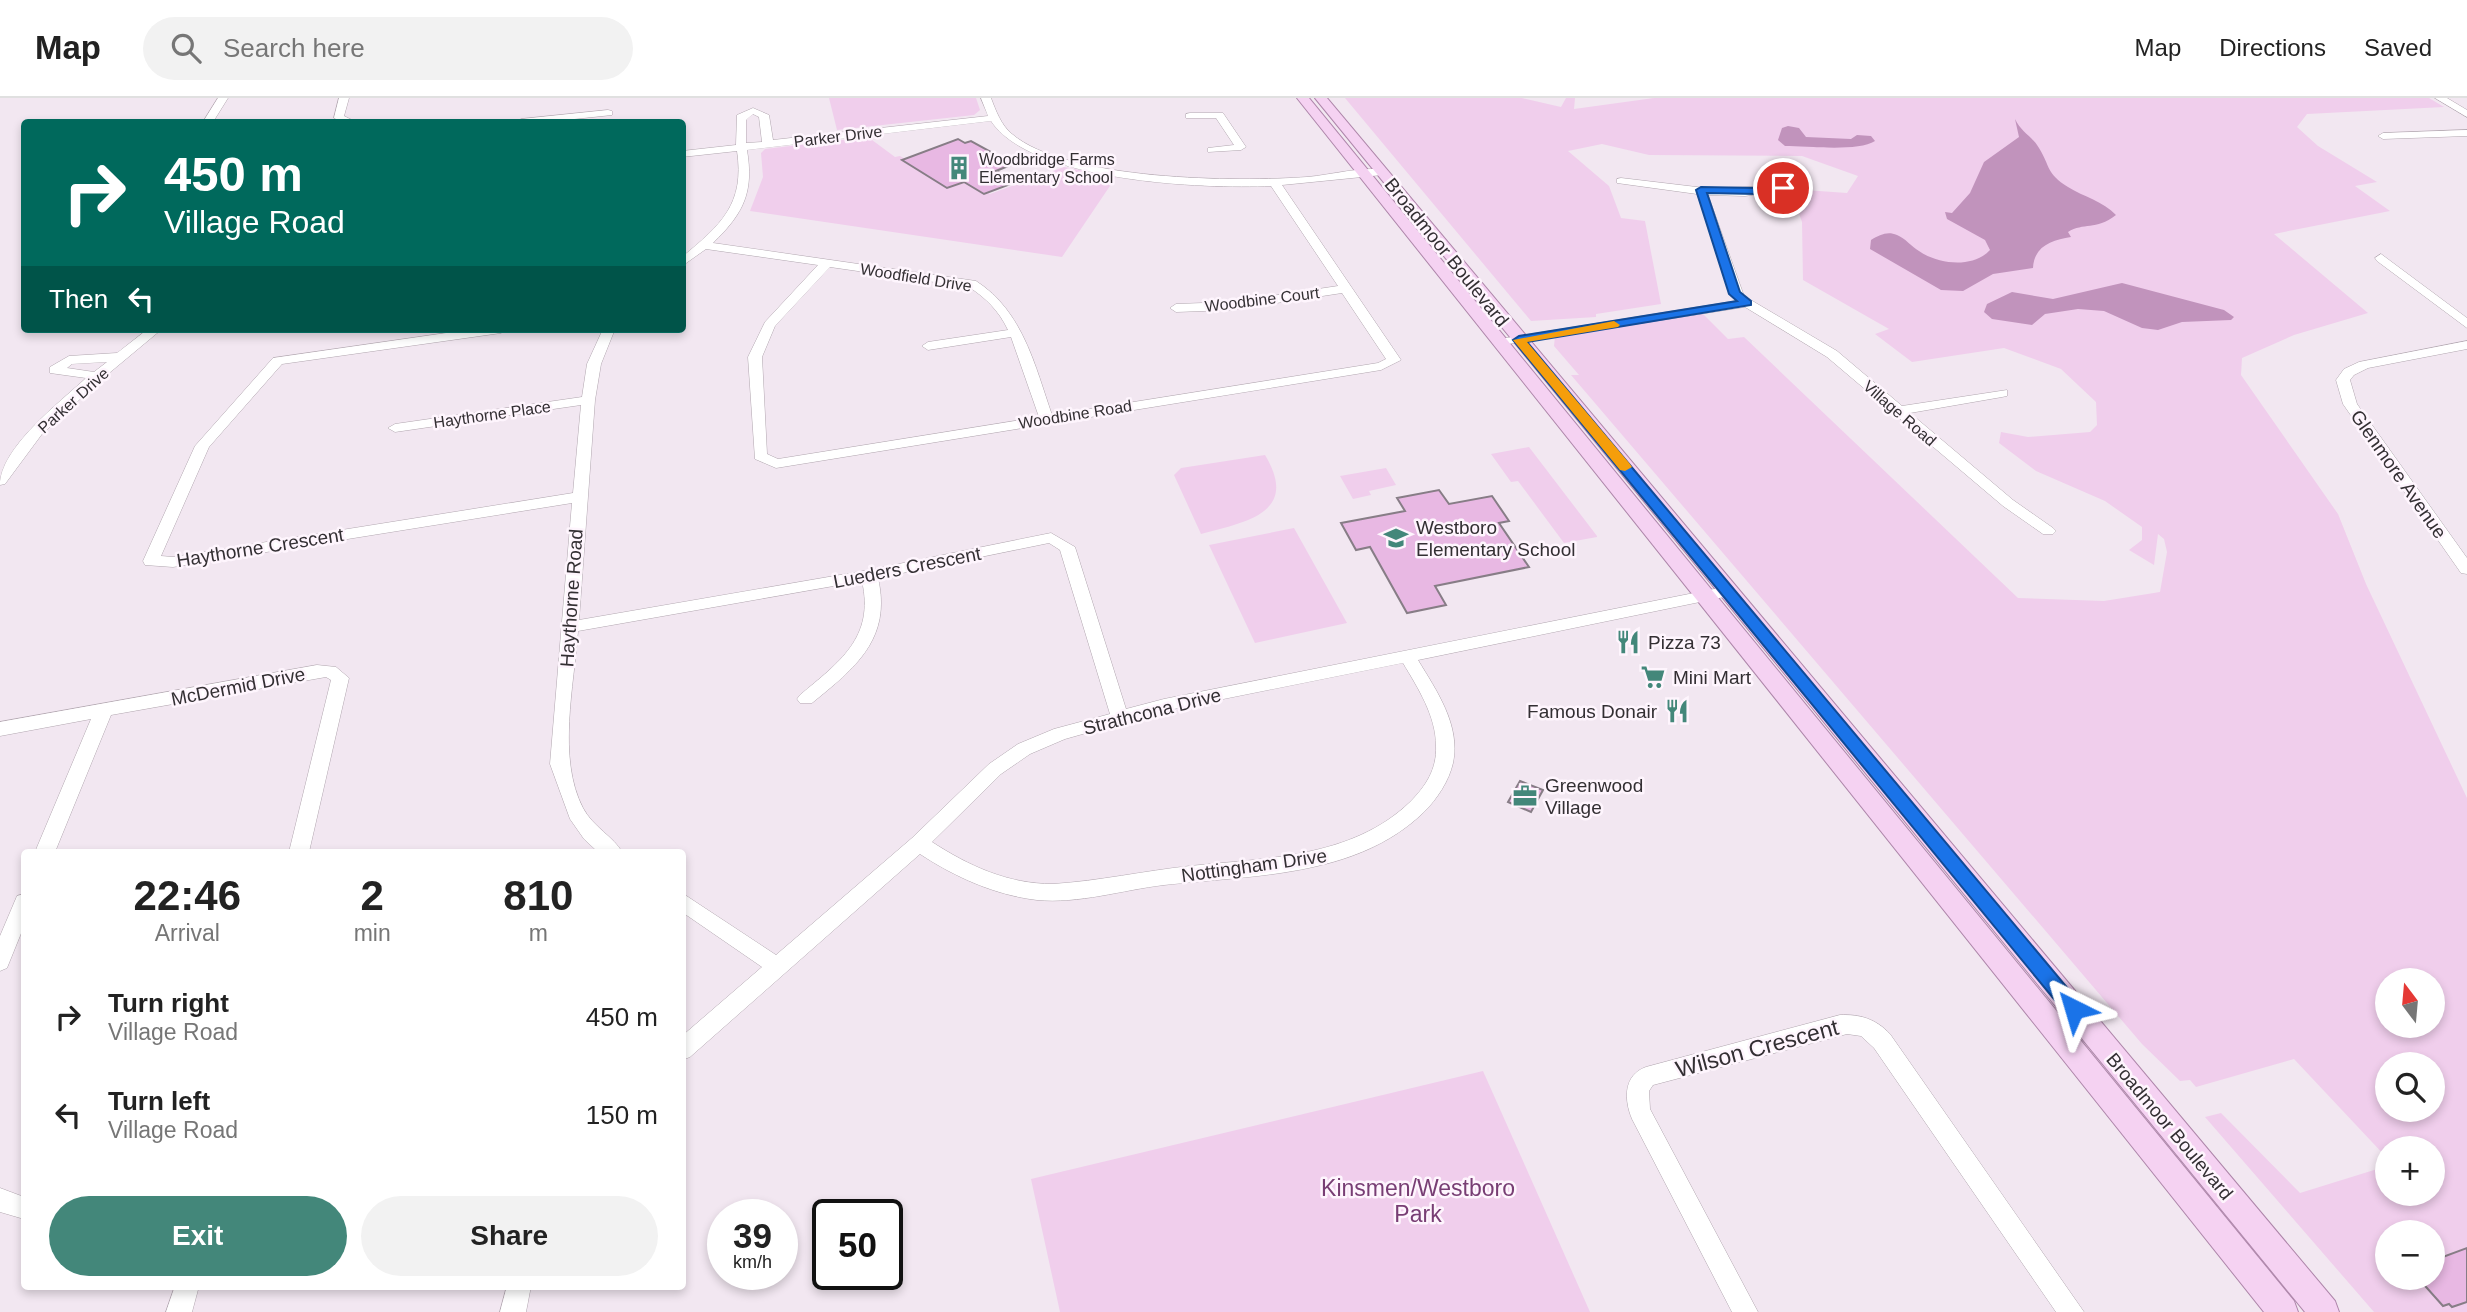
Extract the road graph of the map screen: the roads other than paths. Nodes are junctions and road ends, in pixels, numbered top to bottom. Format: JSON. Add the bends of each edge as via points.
{"nodes":[{"id":1,"x":223,"y":98,"type":"edge"},
{"id":2,"x":344,"y":98,"type":"edge"},
{"id":3,"x":610,"y":98,"type":"edge"},
{"id":4,"x":986,"y":98,"type":"edge"},
{"id":5,"x":1303,"y":98,"type":"edge"},
{"id":6,"x":1321,"y":98,"type":"edge"},
{"id":7,"x":2440,"y":98,"type":"edge"},
{"id":8,"x":2467,"y":114,"type":"edge"},
{"id":9,"x":1190,"y":116,"type":"dead end"},
{"id":10,"x":607,"y":118,"type":"edge"},
{"id":11,"x":994,"y":118,"type":"junction"},
{"id":12,"x":210,"y":119,"type":"edge"},
{"id":13,"x":343,"y":119,"type":"edge"},
{"id":14,"x":586,"y":119,"type":"edge"},
{"id":15,"x":2467,"y":133,"type":"edge"},
{"id":16,"x":2383,"y":136,"type":"dead end"},
{"id":17,"x":768,"y":144,"type":"junction"},
{"id":18,"x":742,"y":147,"type":"junction"},
{"id":19,"x":1212,"y":150,"type":"dead end"},
{"id":20,"x":686,"y":154,"type":"edge"},
{"id":21,"x":1379,"y":169,"type":"junction"},
{"id":22,"x":1361,"y":171,"type":"junction"},
{"id":23,"x":1273,"y":180,"type":"junction"},
{"id":24,"x":1621,"y":181,"type":"dead end"},
{"id":25,"x":1783,"y":188,"type":"dead end"},
{"id":26,"x":1701,"y":190,"type":"junction"},
{"id":27,"x":704,"y":245,"type":"junction"},
{"id":28,"x":2381,"y":258,"type":"dead end"},
{"id":29,"x":686,"y":260,"type":"edge"},
{"id":30,"x":828,"y":262,"type":"junction"},
{"id":31,"x":1348,"y":288,"type":"junction"},
{"id":32,"x":1743,"y":300,"type":"junction"},
{"id":33,"x":1176,"y":308,"type":"dead end"},
{"id":34,"x":2467,"y":324,"type":"edge"},
{"id":35,"x":1014,"y":332,"type":"junction"},
{"id":36,"x":151,"y":333,"type":"edge"},
{"id":37,"x":473,"y":333,"type":"edge"},
{"id":38,"x":607,"y":333,"type":"edge"},
{"id":39,"x":1507,"y":339,"type":"junction"},
{"id":40,"x":2467,"y":345,"type":"edge"},
{"id":41,"x":928,"y":346,"type":"dead end"},
{"id":42,"x":120,"y":357,"type":"junction"},
{"id":43,"x":97,"y":376,"type":"junction"},
{"id":44,"x":2002,"y":393,"type":"dead end"},
{"id":45,"x":588,"y":400,"type":"junction"},
{"id":46,"x":1897,"y":411,"type":"junction"},
{"id":47,"x":1046,"y":418,"type":"junction"},
{"id":48,"x":395,"y":428,"type":"dead end"},
{"id":49,"x":0,"y":481,"type":"edge"},
{"id":50,"x":579,"y":497,"type":"junction"},
{"id":51,"x":2048,"y":531,"type":"dead end"},
{"id":52,"x":2467,"y":569,"type":"edge"},
{"id":53,"x":869,"y":575,"type":"junction"},
{"id":54,"x":1716,"y":593,"type":"junction"},
{"id":55,"x":570,"y":627,"type":"junction"},
{"id":56,"x":1407,"y":655,"type":"junction"},
{"id":57,"x":806,"y":699,"type":"dead end"},
{"id":58,"x":103,"y":712,"type":"junction"},
{"id":59,"x":1119,"y":716,"type":"junction"},
{"id":60,"x":0,"y":729,"type":"edge"},
{"id":61,"x":919,"y":843,"type":"junction"},
{"id":62,"x":46,"y":849,"type":"edge"},
{"id":63,"x":300,"y":849,"type":"edge"},
{"id":64,"x":609,"y":849,"type":"edge"},
{"id":65,"x":686,"y":904,"type":"edge"},
{"id":66,"x":21,"y":910,"type":"edge"},
{"id":67,"x":0,"y":962,"type":"edge"},
{"id":68,"x":776,"y":966,"type":"junction"},
{"id":69,"x":686,"y":1046,"type":"edge"},
{"id":70,"x":0,"y":1200,"type":"edge"},
{"id":71,"x":21,"y":1207,"type":"edge"},
{"id":72,"x":186,"y":1290,"type":"edge"},
{"id":73,"x":518,"y":1290,"type":"edge"},
{"id":74,"x":180,"y":1312,"type":"edge"},
{"id":75,"x":513,"y":1312,"type":"edge"},
{"id":76,"x":1745,"y":1312,"type":"edge"},
{"id":77,"x":2071,"y":1312,"type":"edge"},
{"id":78,"x":2283,"y":1312,"type":"edge"},
{"id":79,"x":2324,"y":1312,"type":"edge"}],
"edges":[{"from":1,"to":12,"type":"street"},
{"from":2,"to":13,"type":"street"},
{"from":3,"to":10,"type":"street"},
{"from":4,"to":11,"type":"street"},
{"from":5,"to":22,"type":"main road","name":"Broadmoor Boulevard"},
{"from":6,"to":21,"type":"main road","name":"Broadmoor Boulevard"},
{"from":7,"to":8,"type":"street"},
{"from":9,"to":19,"type":"street","via":[[1219,115],[1241,147]]},
{"from":10,"to":14,"type":"street"},
{"from":11,"to":17,"type":"street","name":"Parker Drive"},
{"from":11,"to":23,"type":"street","via":[[1006,134],[1029,149],[1090,168],[1180,182]]},
{"from":15,"to":16,"type":"street"},
{"from":17,"to":18,"type":"street","name":"Parker Drive"},
{"from":17,"to":18,"type":"street","via":[[764,115],[753,111],[740,117]]},
{"from":18,"to":20,"type":"street","name":"Parker Drive"},
{"from":18,"to":27,"type":"street","via":[[746,173],[741,203]]},
{"from":21,"to":22,"type":"street"},
{"from":21,"to":39,"type":"main road","name":"Broadmoor Boulevard"},
{"from":22,"to":23,"type":"street"},
{"from":22,"to":39,"type":"main road","name":"Broadmoor Boulevard"},
{"from":23,"to":31,"type":"street","name":"Woodbine Road"},
{"from":24,"to":26,"type":"street"},
{"from":25,"to":26,"type":"street"},
{"from":26,"to":32,"type":"street"},
{"from":27,"to":29,"type":"street"},
{"from":27,"to":30,"type":"street","name":"Woodfield Drive"},
{"from":28,"to":34,"type":"street"},
{"from":30,"to":35,"type":"street","name":"Woodfield Drive","via":[[972,284],[989,291]]},
{"from":30,"to":47,"type":"street","name":"Woodbine Road","via":[[769,325],[755,357],[760,456],[776,464]]},
{"from":31,"to":33,"type":"street","name":"Woodbine Court","via":[[1231,306]]},
{"from":31,"to":47,"type":"street","name":"Woodbine Road","via":[[1394,360],[1381,366]]},
{"from":32,"to":39,"type":"street"},
{"from":32,"to":46,"type":"street","name":"Village Road","via":[[1832,354]]},
{"from":35,"to":41,"type":"street"},
{"from":35,"to":47,"type":"street","name":"Woodfield Drive"},
{"from":36,"to":42,"type":"street","name":"Parker Drive"},
{"from":37,"to":50,"type":"street","name":"Haythorne Crescent","via":[[278,361],[202,446],[151,561],[173,562]]},
{"from":38,"to":45,"type":"street","name":"Haythorne Road","via":[[594,364]]},
{"from":39,"to":54,"type":"main road","name":"Broadmoor Boulevard"},
{"from":39,"to":54,"type":"main road","name":"Broadmoor Boulevard"},
{"from":40,"to":52,"type":"street","name":"Glenmore Avenue","via":[[2364,365],[2343,380],[2350,404]]},
{"from":42,"to":43,"type":"street","name":"Parker Drive"},
{"from":42,"to":43,"type":"street","via":[[69,360],[55,370]]},
{"from":43,"to":49,"type":"street","name":"Parker Drive","via":[[37,431]]},
{"from":44,"to":46,"type":"street"},
{"from":45,"to":48,"type":"street","name":"Haythorne Place"},
{"from":45,"to":50,"type":"street","name":"Haythorne Road"},
{"from":46,"to":51,"type":"street","name":"Village Road"},
{"from":50,"to":55,"type":"street","name":"Haythorne Road"},
{"from":53,"to":55,"type":"street","name":"Lueders Crescent"},
{"from":53,"to":57,"type":"street","via":[[875,594],[866,641],[845,667]]},
{"from":53,"to":59,"type":"street","name":"Lueders Crescent","via":[[1051,538],[1063,542]]},
{"from":54,"to":56,"type":"street","name":"Strathcona Drive"},
{"from":54,"to":78,"type":"main road","name":"Broadmoor Boulevard"},
{"from":54,"to":79,"type":"main road","name":"Broadmoor Boulevard"},
{"from":55,"to":64,"type":"street","name":"Haythorne Road","via":[[559,764],[580,824]]},
{"from":56,"to":59,"type":"street","name":"Strathcona Drive"},
{"from":56,"to":61,"type":"street","name":"Nottingham Drive","via":[[1446,736],[1442,771],[1414,813],[1395,829],[1341,853],[1041,892],[990,882]]},
{"from":58,"to":60,"type":"street","name":"McDermid Drive"},
{"from":58,"to":62,"type":"street"},
{"from":58,"to":63,"type":"street","name":"McDermid Drive","via":[[330,671],[340,678]]},
{"from":59,"to":61,"type":"street","name":"Strathcona Drive","via":[[1024,750],[964,796]]},
{"from":61,"to":68,"type":"street","name":"Strathcona Drive"},
{"from":65,"to":68,"type":"street"},
{"from":66,"to":67,"type":"street"},
{"from":68,"to":69,"type":"street","name":"Strathcona Drive"},
{"from":70,"to":71,"type":"street"},
{"from":72,"to":74,"type":"street"},
{"from":73,"to":75,"type":"street"},
{"from":76,"to":77,"type":"street","name":"Wilson Crescent","via":[[1640,1112],[1635,1099],[1638,1085],[1646,1077],[1857,1024],[1871,1029],[1882,1041]]}]}
